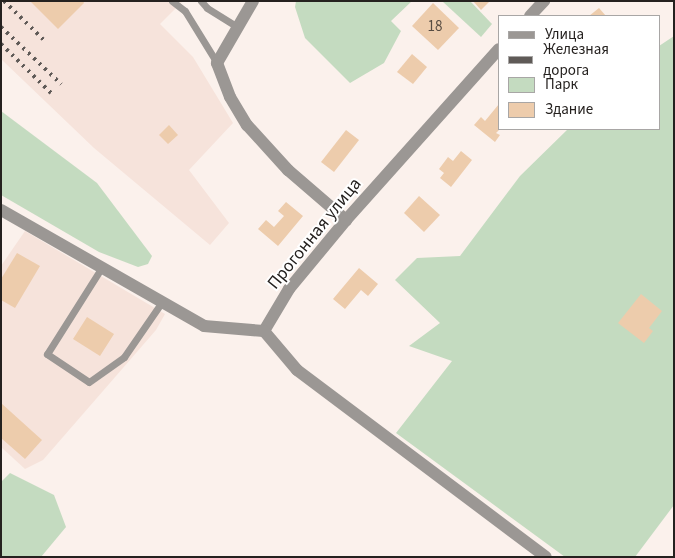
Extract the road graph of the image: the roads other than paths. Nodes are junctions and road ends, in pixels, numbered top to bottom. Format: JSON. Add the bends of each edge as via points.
{"nodes":[{"id":1,"x":172,"y":1,"type":"edge"},
{"id":2,"x":201,"y":1,"type":"edge"},
{"id":3,"x":253,"y":1,"type":"edge"},
{"id":4,"x":544,"y":1,"type":"edge"},
{"id":5,"x":531,"y":15,"type":"edge"},
{"id":6,"x":238,"y":27,"type":"junction"},
{"id":7,"x":498,"y":50,"type":"edge"},
{"id":8,"x":217,"y":63,"type":"junction"},
{"id":9,"x":1,"y":210,"type":"edge"},
{"id":10,"x":346,"y":220,"type":"junction"},
{"id":11,"x":102,"y":268,"type":"junction"},
{"id":12,"x":162,"y":302,"type":"junction"},
{"id":13,"x":264,"y":331,"type":"junction"},
{"id":14,"x":546,"y":557,"type":"edge"}],
"edges":[{"from":1,"to":8,"type":"lane","via":[[186,12]]},
{"from":2,"to":6,"type":"lane"},
{"from":3,"to":6,"type":"street"},
{"from":4,"to":5,"type":"street"},
{"from":6,"to":8,"type":"street"},
{"from":7,"to":10,"type":"street","name":"Прогонная улица"},
{"from":8,"to":10,"type":"street","via":[[230,97],[246,125],[288,170]]},
{"from":9,"to":11,"type":"street"},
{"from":10,"to":13,"type":"street","name":"Прогонная улица","via":[[289,289]]},
{"from":11,"to":12,"type":"street"},
{"from":11,"to":12,"type":"lane","via":[[46,354],[89,382],[124,357]]},
{"from":12,"to":13,"type":"street","via":[[204,326]]},
{"from":13,"to":14,"type":"street","via":[[297,370]]}]}
